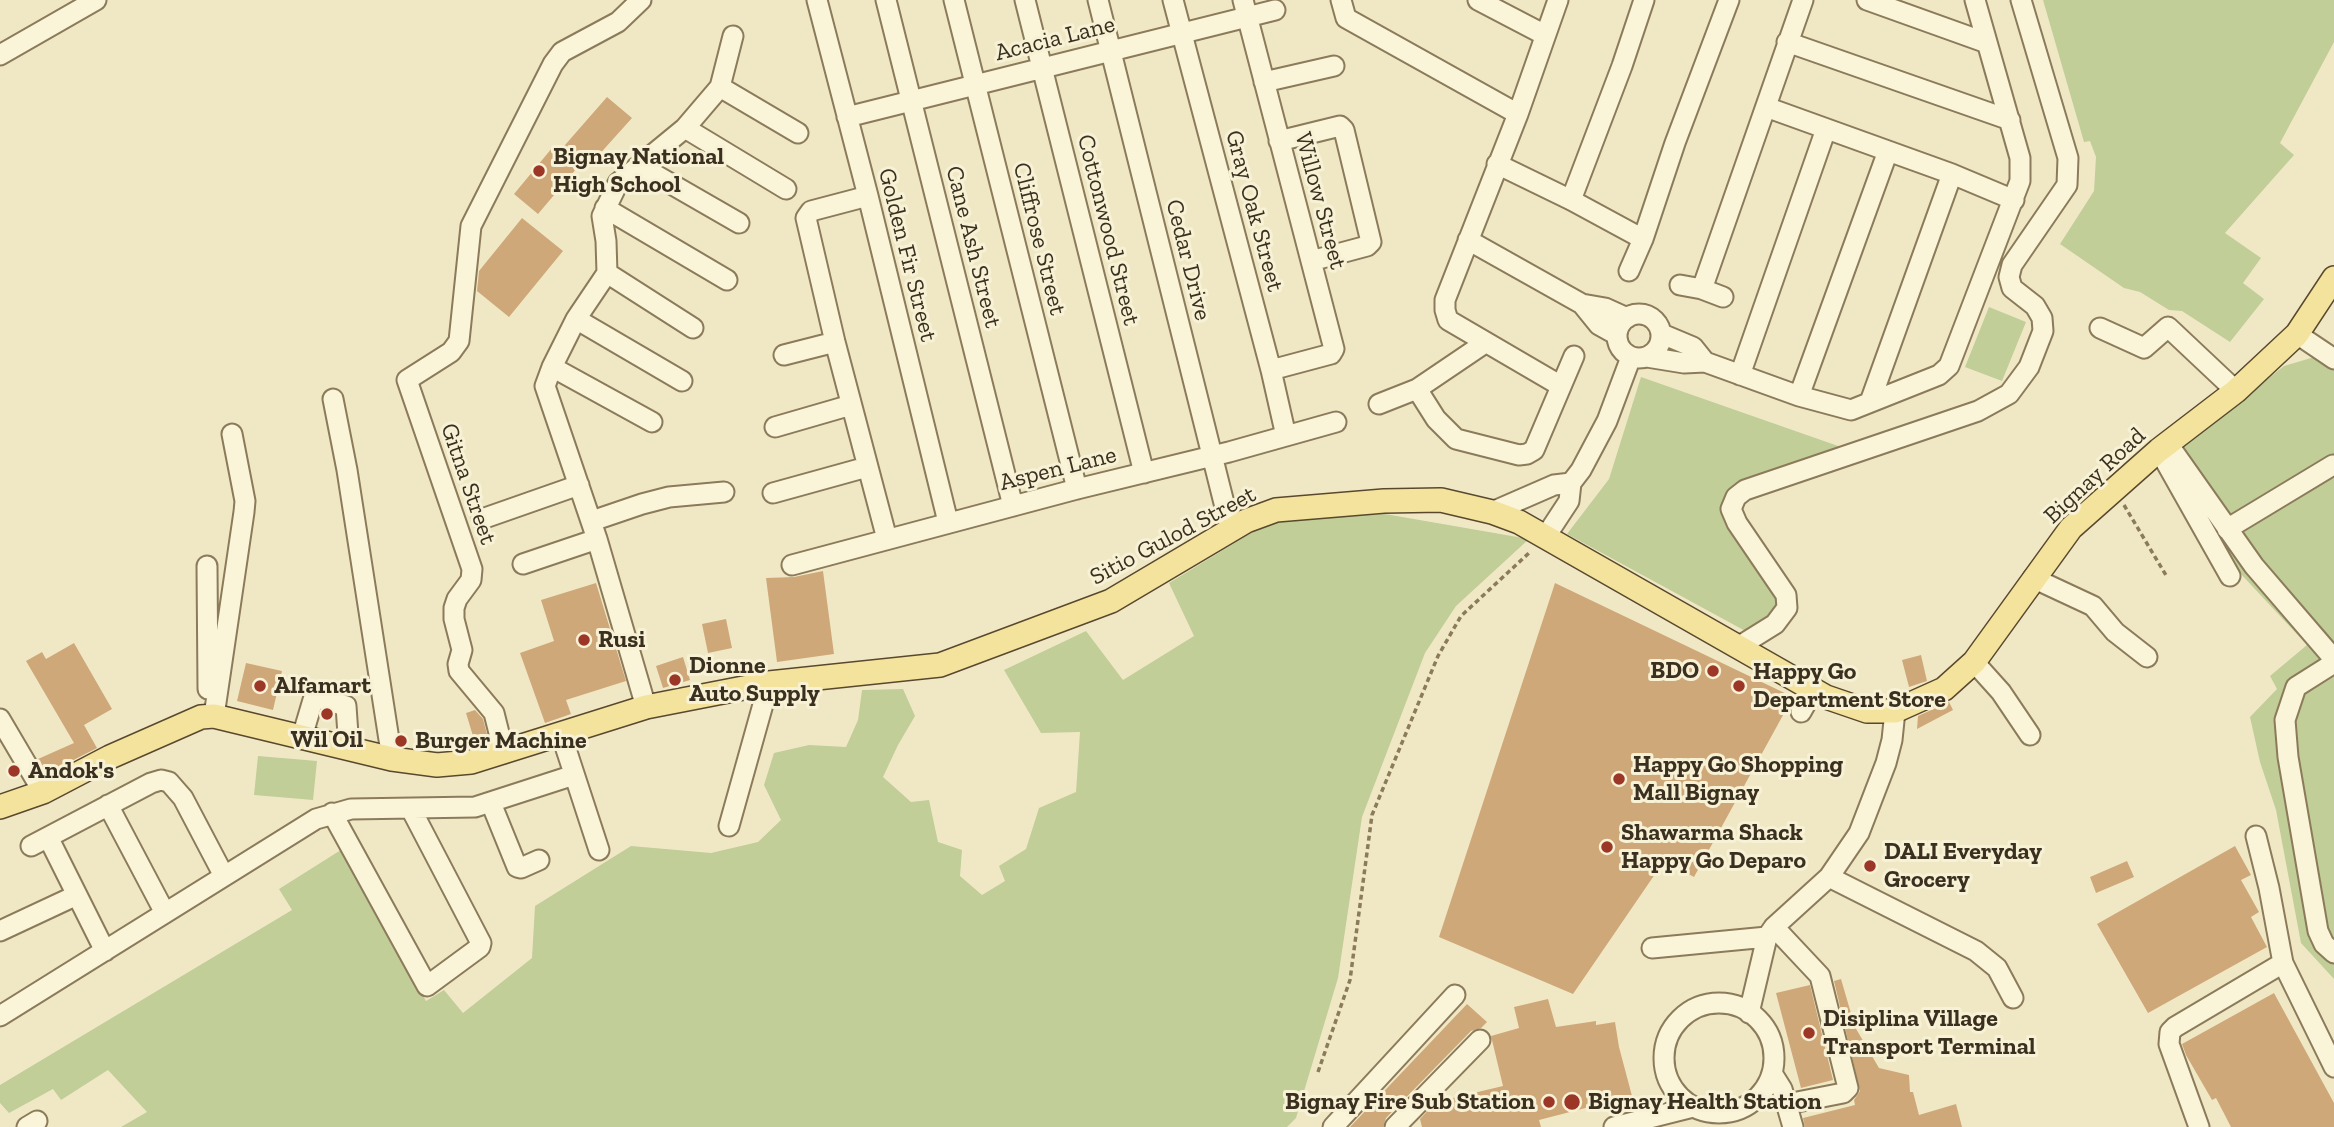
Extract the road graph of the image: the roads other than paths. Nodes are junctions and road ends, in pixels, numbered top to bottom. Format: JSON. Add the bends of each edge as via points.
{"nodes":[{"id":1,"x":96,"y":0,"type":"edge"},
{"id":2,"x":641,"y":0,"type":"edge"},
{"id":3,"x":817,"y":0,"type":"edge"},
{"id":4,"x":886,"y":0,"type":"edge"},
{"id":5,"x":954,"y":0,"type":"edge"},
{"id":6,"x":1025,"y":0,"type":"edge"},
{"id":7,"x":1098,"y":0,"type":"edge"},
{"id":8,"x":1172,"y":0,"type":"edge"},
{"id":9,"x":1341,"y":0,"type":"edge"},
{"id":10,"x":1478,"y":0,"type":"edge"},
{"id":11,"x":1558,"y":0,"type":"edge"},
{"id":12,"x":1644,"y":0,"type":"edge"},
{"id":13,"x":1729,"y":0,"type":"edge"},
{"id":14,"x":1803,"y":0,"type":"edge"},
{"id":15,"x":1867,"y":0,"type":"edge"},
{"id":16,"x":1975,"y":0,"type":"edge"},
{"id":17,"x":2021,"y":0,"type":"edge"},
{"id":18,"x":1245,"y":9,"type":"edge"},
{"id":19,"x":1275,"y":10,"type":"dead end"},
{"id":20,"x":1181,"y":33,"type":"junction"},
{"id":21,"x":733,"y":36,"type":"dead end"},
{"id":22,"x":1545,"y":36,"type":"junction"},
{"id":23,"x":1787,"y":42,"type":"junction"},
{"id":24,"x":1987,"y":43,"type":"junction"},
{"id":25,"x":1110,"y":51,"type":"junction"},
{"id":26,"x":0,"y":55,"type":"edge"},
{"id":27,"x":1334,"y":66,"type":"dead end"},
{"id":28,"x":1042,"y":68,"type":"junction"},
{"id":29,"x":1264,"y":82,"type":"junction"},
{"id":30,"x":975,"y":83,"type":"junction"},
{"id":31,"x":719,"y":87,"type":"junction"},
{"id":32,"x":911,"y":100,"type":"junction"},
{"id":33,"x":1766,"y":107,"type":"junction"},
{"id":34,"x":1518,"y":114,"type":"junction"},
{"id":35,"x":847,"y":117,"type":"junction"},
{"id":36,"x":2010,"y":120,"type":"junction"},
{"id":37,"x":685,"y":128,"type":"junction"},
{"id":38,"x":1826,"y":129,"type":"junction"},
{"id":39,"x":798,"y":134,"type":"dead end"},
{"id":40,"x":1279,"y":141,"type":"junction"},
{"id":41,"x":1888,"y":151,"type":"junction"},
{"id":42,"x":1497,"y":164,"type":"junction"},
{"id":43,"x":640,"y":166,"type":"junction"},
{"id":44,"x":1952,"y":174,"type":"junction"},
{"id":45,"x":786,"y":189,"type":"dead end"},
{"id":46,"x":868,"y":196,"type":"junction"},
{"id":47,"x":1571,"y":200,"type":"junction"},
{"id":48,"x":2014,"y":200,"type":"junction"},
{"id":49,"x":605,"y":208,"type":"junction"},
{"id":50,"x":739,"y":223,"type":"dead end"},
{"id":51,"x":1643,"y":239,"type":"junction"},
{"id":52,"x":1468,"y":240,"type":"junction"},
{"id":53,"x":1311,"y":261,"type":"junction"},
{"id":54,"x":1629,"y":271,"type":"dead end"},
{"id":55,"x":607,"y":273,"type":"junction"},
{"id":56,"x":2334,"y":278,"type":"edge"},
{"id":57,"x":727,"y":280,"type":"dead end"},
{"id":58,"x":1680,"y":285,"type":"dead end"},
{"id":59,"x":1702,"y":289,"type":"junction"},
{"id":60,"x":1723,"y":297,"type":"dead end"},
{"id":61,"x":576,"y":319,"type":"junction"},
{"id":62,"x":1622,"y":327,"type":"junction"},
{"id":63,"x":694,"y":328,"type":"dead end"},
{"id":64,"x":2100,"y":328,"type":"dead end"},
{"id":65,"x":1662,"y":334,"type":"junction"},
{"id":66,"x":2297,"y":334,"type":"junction"},
{"id":67,"x":835,"y":342,"type":"junction"},
{"id":68,"x":1485,"y":343,"type":"junction"},
{"id":69,"x":784,"y":355,"type":"dead end"},
{"id":70,"x":1574,"y":356,"type":"dead end"},
{"id":71,"x":1639,"y":357,"type":"junction"},
{"id":72,"x":2334,"y":359,"type":"edge"},
{"id":73,"x":1706,"y":362,"type":"junction"},
{"id":74,"x":552,"y":367,"type":"junction"},
{"id":75,"x":1271,"y":370,"type":"junction"},
{"id":76,"x":1740,"y":375,"type":"junction"},
{"id":77,"x":682,"y":381,"type":"dead end"},
{"id":78,"x":1561,"y":386,"type":"junction"},
{"id":79,"x":1417,"y":389,"type":"junction"},
{"id":80,"x":2236,"y":391,"type":"junction"},
{"id":81,"x":1800,"y":396,"type":"junction"},
{"id":82,"x":333,"y":399,"type":"dead end"},
{"id":83,"x":1870,"y":402,"type":"junction"},
{"id":84,"x":1379,"y":404,"type":"dead end"},
{"id":85,"x":851,"y":405,"type":"junction"},
{"id":86,"x":652,"y":422,"type":"dead end"},
{"id":87,"x":1336,"y":422,"type":"dead end"},
{"id":88,"x":775,"y":426,"type":"dead end"},
{"id":89,"x":232,"y":435,"type":"dead end"},
{"id":90,"x":1286,"y":436,"type":"junction"},
{"id":91,"x":2163,"y":447,"type":"junction"},
{"id":92,"x":1211,"y":456,"type":"junction"},
{"id":93,"x":2333,"y":465,"type":"edge"},
{"id":94,"x":867,"y":467,"type":"junction"},
{"id":95,"x":1143,"y":472,"type":"junction"},
{"id":96,"x":1571,"y":483,"type":"junction"},
{"id":97,"x":579,"y":485,"type":"junction"},
{"id":98,"x":1077,"y":489,"type":"junction"},
{"id":99,"x":724,"y":492,"type":"dead end"},
{"id":100,"x":773,"y":493,"type":"dead end"},
{"id":101,"x":1013,"y":506,"type":"junction"},
{"id":102,"x":1492,"y":512,"type":"junction"},
{"id":103,"x":482,"y":519,"type":"dead end"},
{"id":104,"x":948,"y":523,"type":"junction"},
{"id":105,"x":2227,"y":529,"type":"junction"},
{"id":106,"x":594,"y":530,"type":"junction"},
{"id":107,"x":1231,"y":531,"type":"junction"},
{"id":108,"x":1546,"y":536,"type":"junction"},
{"id":109,"x":887,"y":539,"type":"junction"},
{"id":110,"x":523,"y":564,"type":"dead end"},
{"id":111,"x":792,"y":565,"type":"dead end"},
{"id":112,"x":207,"y":566,"type":"dead end"},
{"id":113,"x":2230,"y":576,"type":"dead end"},
{"id":114,"x":2034,"y":578,"type":"junction"},
{"id":115,"x":1738,"y":647,"type":"junction"},
{"id":116,"x":2147,"y":657,"type":"dead end"},
{"id":117,"x":2334,"y":661,"type":"edge"},
{"id":118,"x":1974,"y":662,"type":"junction"},
{"id":119,"x":769,"y":683,"type":"junction"},
{"id":120,"x":1814,"y":689,"type":"junction"},
{"id":121,"x":646,"y":707,"type":"junction"},
{"id":122,"x":1895,"y":711,"type":"junction"},
{"id":123,"x":1801,"y":712,"type":"dead end"},
{"id":124,"x":208,"y":717,"type":"junction"},
{"id":125,"x":0,"y":719,"type":"edge"},
{"id":126,"x":2030,"y":735,"type":"dead end"},
{"id":127,"x":302,"y":737,"type":"junction"},
{"id":128,"x":349,"y":749,"type":"junction"},
{"id":129,"x":566,"y":749,"type":"dead end"},
{"id":130,"x":504,"y":753,"type":"junction"},
{"id":131,"x":392,"y":759,"type":"junction"},
{"id":132,"x":574,"y":775,"type":"junction"},
{"id":133,"x":43,"y":792,"type":"junction"},
{"id":134,"x":491,"y":803,"type":"junction"},
{"id":135,"x":108,"y":805,"type":"junction"},
{"id":136,"x":0,"y":807,"type":"edge"},
{"id":137,"x":411,"y":809,"type":"junction"},
{"id":138,"x":332,"y":813,"type":"junction"},
{"id":139,"x":729,"y":826,"type":"dead end"},
{"id":140,"x":2256,"y":836,"type":"dead end"},
{"id":141,"x":599,"y":850,"type":"dead end"},
{"id":142,"x":539,"y":860,"type":"dead end"},
{"id":143,"x":224,"y":876,"type":"junction"},
{"id":144,"x":1829,"y":877,"type":"junction"},
{"id":145,"x":77,"y":895,"type":"junction"},
{"id":146,"x":165,"y":913,"type":"junction"},
{"id":147,"x":0,"y":931,"type":"edge"},
{"id":148,"x":1770,"y":932,"type":"junction"},
{"id":149,"x":1652,"y":948,"type":"dead end"},
{"id":150,"x":105,"y":951,"type":"junction"},
{"id":151,"x":2334,"y":953,"type":"edge"},
{"id":152,"x":2283,"y":964,"type":"junction"},
{"id":153,"x":1455,"y":995,"type":"dead end"},
{"id":154,"x":2013,"y":998,"type":"dead end"},
{"id":155,"x":1749,"y":1013,"type":"junction"},
{"id":156,"x":0,"y":1016,"type":"edge"},
{"id":157,"x":1480,"y":1040,"type":"dead end"},
{"id":158,"x":2334,"y":1067,"type":"edge"},
{"id":159,"x":1772,"y":1073,"type":"junction"},
{"id":160,"x":1787,"y":1104,"type":"junction"},
{"id":161,"x":1693,"y":1107,"type":"junction"},
{"id":162,"x":1669,"y":1121,"type":"edge"},
{"id":163,"x":1334,"y":1127,"type":"edge"},
{"id":164,"x":1395,"y":1127,"type":"edge"},
{"id":165,"x":1614,"y":1127,"type":"edge"},
{"id":166,"x":1793,"y":1127,"type":"edge"},
{"id":167,"x":2199,"y":1127,"type":"edge"}],
"edges":[{"from":1,"to":26,"type":"street"},
{"from":2,"to":130,"type":"street","name":"Gitna Street","via":[[618,22],[562,52],[553,64],[471,226],[459,341],[451,352],[407,380],[472,569],[471,580],[454,608],[462,650],[459,671],[494,713]]},
{"from":3,"to":35,"type":"street","name":"Golden Fir Street"},
{"from":4,"to":32,"type":"street","name":"Cane Ash Street"},
{"from":5,"to":30,"type":"street","name":"Cliffrose Street"},
{"from":6,"to":28,"type":"street","name":"Cottonwood Street"},
{"from":7,"to":25,"type":"street","name":"Cedar Drive"},
{"from":8,"to":20,"type":"street","name":"Gray Oak Street"},
{"from":9,"to":34,"type":"street","via":[[1346,18]]},
{"from":10,"to":22,"type":"street"},
{"from":11,"to":22,"type":"street"},
{"from":12,"to":47,"type":"street"},
{"from":13,"to":51,"type":"street"},
{"from":14,"to":23,"type":"street"},
{"from":15,"to":24,"type":"street"},
{"from":16,"to":24,"type":"street"},
{"from":17,"to":115,"type":"street","via":[[2068,158],[2067,185],[2012,265],[2009,277],[2012,288],[2035,306],[2042,318],[2043,331],[2029,367],[2009,394],[1978,411],[1745,490],[1736,497],[1731,509],[1737,523],[1786,594],[1787,608],[1775,624]]},
{"from":18,"to":19,"type":"street","name":"Acacia Lane"},
{"from":18,"to":20,"type":"street","name":"Acacia Lane"},
{"from":18,"to":29,"type":"street","name":"Willow Street"},
{"from":20,"to":25,"type":"street","name":"Acacia Lane"},
{"from":20,"to":75,"type":"street","name":"Gray Oak Street"},
{"from":21,"to":31,"type":"street"},
{"from":22,"to":34,"type":"street"},
{"from":23,"to":33,"type":"street"},
{"from":23,"to":36,"type":"street"},
{"from":24,"to":36,"type":"street"},
{"from":25,"to":28,"type":"street","name":"Acacia Lane"},
{"from":25,"to":92,"type":"street","name":"Cedar Drive"},
{"from":27,"to":29,"type":"street"},
{"from":28,"to":30,"type":"street","name":"Acacia Lane"},
{"from":28,"to":95,"type":"street","name":"Cottonwood Street"},
{"from":29,"to":40,"type":"street","name":"Willow Street"},
{"from":30,"to":32,"type":"street","name":"Acacia Lane"},
{"from":30,"to":98,"type":"street","name":"Cliffrose Street"},
{"from":31,"to":37,"type":"street"},
{"from":31,"to":39,"type":"street"},
{"from":32,"to":35,"type":"street","name":"Acacia Lane"},
{"from":32,"to":101,"type":"street","name":"Cane Ash Street"},
{"from":33,"to":38,"type":"street"},
{"from":33,"to":59,"type":"street"},
{"from":34,"to":42,"type":"street"},
{"from":35,"to":46,"type":"street","name":"Golden Fir Street"},
{"from":36,"to":48,"type":"street","via":[[2020,158]]},
{"from":37,"to":43,"type":"street"},
{"from":37,"to":45,"type":"street"},
{"from":38,"to":41,"type":"street"},
{"from":38,"to":76,"type":"street"},
{"from":40,"to":53,"type":"street","name":"Willow Street"},
{"from":40,"to":53,"type":"street","via":[[1340,125],[1345,130],[1371,242]]},
{"from":41,"to":44,"type":"street"},
{"from":41,"to":81,"type":"street"},
{"from":42,"to":47,"type":"street"},
{"from":42,"to":52,"type":"street"},
{"from":43,"to":49,"type":"street","via":[[618,183]]},
{"from":43,"to":50,"type":"street"},
{"from":44,"to":48,"type":"street"},
{"from":44,"to":83,"type":"street"},
{"from":46,"to":67,"type":"street","via":[[811,211],[806,218]]},
{"from":46,"to":104,"type":"street","name":"Golden Fir Street"},
{"from":47,"to":51,"type":"street"},
{"from":48,"to":83,"type":"street","via":[[1949,366],[1939,375]]},
{"from":49,"to":55,"type":"street"},
{"from":49,"to":57,"type":"street"},
{"from":51,"to":54,"type":"street"},
{"from":52,"to":62,"type":"street","via":[[1582,304],[1605,308]]},
{"from":52,"to":68,"type":"street","via":[[1445,310],[1448,320]]},
{"from":53,"to":75,"type":"street","name":"Willow Street","via":[[1333,352]]},
{"from":55,"to":61,"type":"street"},
{"from":55,"to":63,"type":"street"},
{"from":56,"to":66,"type":"main road","name":"Bignay Road"},
{"from":58,"to":59,"type":"street"},
{"from":59,"to":60,"type":"street"},
{"from":61,"to":74,"type":"street"},
{"from":61,"to":77,"type":"street"},
{"from":62,"to":65,"type":"street","via":[[1639,314],[1652,318]]},
{"from":62,"to":71,"type":"street","via":[[1619,345]]},
{"from":64,"to":80,"type":"street","via":[[2144,348],[2168,327]]},
{"from":65,"to":71,"type":"street","via":[[1658,348]]},
{"from":65,"to":73,"type":"street","via":[[1693,347]]},
{"from":66,"to":72,"type":"street"},
{"from":66,"to":80,"type":"main road","name":"Bignay Road"},
{"from":67,"to":69,"type":"street"},
{"from":67,"to":85,"type":"street"},
{"from":68,"to":78,"type":"street"},
{"from":68,"to":79,"type":"street"},
{"from":70,"to":78,"type":"street"},
{"from":71,"to":73,"type":"street"},
{"from":71,"to":96,"type":"street"},
{"from":73,"to":76,"type":"street"},
{"from":74,"to":86,"type":"street"},
{"from":74,"to":97,"type":"street","via":[[545,386]]},
{"from":75,"to":90,"type":"street","name":"Gray Oak Street"},
{"from":76,"to":81,"type":"street"},
{"from":78,"to":79,"type":"street","via":[[1534,450],[1518,455],[1456,439]]},
{"from":79,"to":84,"type":"street"},
{"from":80,"to":91,"type":"main road","name":"Bignay Road"},
{"from":81,"to":83,"type":"street","via":[[1851,410]]},
{"from":82,"to":131,"type":"street"},
{"from":85,"to":88,"type":"street"},
{"from":85,"to":94,"type":"street"},
{"from":87,"to":90,"type":"street","name":"Aspen Lane"},
{"from":89,"to":124,"type":"street","via":[[245,501]]},
{"from":90,"to":92,"type":"street","name":"Aspen Lane"},
{"from":91,"to":105,"type":"street"},
{"from":91,"to":113,"type":"street"},
{"from":91,"to":114,"type":"main road","name":"Bignay Road","via":[[2071,528]]},
{"from":92,"to":95,"type":"street","name":"Aspen Lane"},
{"from":92,"to":107,"type":"street","name":"Cedar Drive"},
{"from":93,"to":105,"type":"street"},
{"from":94,"to":100,"type":"street"},
{"from":94,"to":109,"type":"street"},
{"from":95,"to":98,"type":"street","name":"Aspen Lane"},
{"from":96,"to":102,"type":"street","via":[[1554,485]]},
{"from":96,"to":108,"type":"street","via":[[1569,501]]},
{"from":97,"to":103,"type":"street"},
{"from":97,"to":106,"type":"street"},
{"from":98,"to":101,"type":"street","name":"Aspen Lane"},
{"from":99,"to":106,"type":"street","via":[[642,503]]},
{"from":101,"to":104,"type":"street","name":"Aspen Lane"},
{"from":102,"to":107,"type":"main road","name":"Sitio Gulod Street","via":[[1441,500],[1384,501],[1276,510]]},
{"from":102,"to":108,"type":"main road","name":"Sitio Gulod Street"},
{"from":104,"to":109,"type":"street","name":"Aspen Lane"},
{"from":105,"to":117,"type":"street"},
{"from":106,"to":110,"type":"street"},
{"from":106,"to":121,"type":"street"},
{"from":107,"to":119,"type":"main road","name":"Sitio Gulod Street","via":[[1111,601],[940,665]]},
{"from":108,"to":115,"type":"main road","name":"Sitio Gulod Street"},
{"from":109,"to":111,"type":"street","name":"Aspen Lane"},
{"from":112,"to":124,"type":"street"},
{"from":114,"to":116,"type":"street","via":[[2093,606],[2115,632]]},
{"from":114,"to":118,"type":"main road","name":"Bignay Road"},
{"from":115,"to":120,"type":"main road","name":"Sitio Gulod Street"},
{"from":117,"to":151,"type":"street","via":[[2296,687],[2285,720],[2318,931]]},
{"from":118,"to":122,"type":"main road","name":"Bignay Road","via":[[1944,689]]},
{"from":118,"to":126,"type":"street"},
{"from":119,"to":121,"type":"main road","name":"Sitio Gulod Street"},
{"from":119,"to":139,"type":"street"},
{"from":120,"to":122,"type":"main road","name":"Sitio Gulod Street","via":[[1867,711]]},
{"from":120,"to":123,"type":"street"},
{"from":121,"to":130,"type":"main road","name":"Sitio Gulod Street"},
{"from":122,"to":144,"type":"street","via":[[1879,786],[1860,833]]},
{"from":124,"to":127,"type":"main road","name":"Sitio Gulod Street"},
{"from":124,"to":133,"type":"main road","via":[[110,757]]},
{"from":125,"to":133,"type":"street"},
{"from":127,"to":128,"type":"main road","name":"Sitio Gulod Street"},
{"from":127,"to":128,"type":"street","via":[[313,700],[318,698],[346,706]]},
{"from":128,"to":131,"type":"main road","name":"Sitio Gulod Street"},
{"from":129,"to":132,"type":"street"},
{"from":130,"to":131,"type":"main road","name":"Sitio Gulod Street","via":[[437,765]]},
{"from":132,"to":134,"type":"street"},
{"from":132,"to":141,"type":"street"},
{"from":133,"to":136,"type":"main road"},
{"from":134,"to":137,"type":"street"},
{"from":134,"to":142,"type":"street","via":[[517,867]]},
{"from":135,"to":143,"type":"street","via":[[151,783],[169,782],[183,798]]},
{"from":135,"to":145,"type":"street","via":[[39,841]]},
{"from":135,"to":146,"type":"street"},
{"from":137,"to":138,"type":"street"},
{"from":137,"to":138,"type":"street","via":[[481,943],[427,986]]},
{"from":138,"to":143,"type":"street"},
{"from":140,"to":152,"type":"street"},
{"from":143,"to":146,"type":"street"},
{"from":144,"to":148,"type":"street"},
{"from":144,"to":154,"type":"street","via":[[1976,951],[1997,968]]},
{"from":145,"to":147,"type":"street"},
{"from":145,"to":150,"type":"street"},
{"from":146,"to":150,"type":"street"},
{"from":148,"to":149,"type":"street"},
{"from":148,"to":155,"type":"street"},
{"from":148,"to":160,"type":"street","via":[[1820,976],[1848,1088],[1843,1093]]},
{"from":150,"to":156,"type":"street"},
{"from":152,"to":158,"type":"street"},
{"from":152,"to":167,"type":"street","via":[[2170,1032],[2169,1044]]},
{"from":153,"to":163,"type":"street"},
{"from":155,"to":159,"type":"street","via":[[1769,1035]]},
{"from":155,"to":161,"type":"street","via":[[1724,1003],[1705,1005],[1676,1023],[1667,1038],[1665,1072],[1672,1088]]},
{"from":157,"to":164,"type":"street"},
{"from":159,"to":160,"type":"street"},
{"from":159,"to":161,"type":"street","via":[[1751,1103],[1716,1113]]},
{"from":160,"to":166,"type":"street"},
{"from":161,"to":162,"type":"street"},
{"from":162,"to":165,"type":"street"}]}
